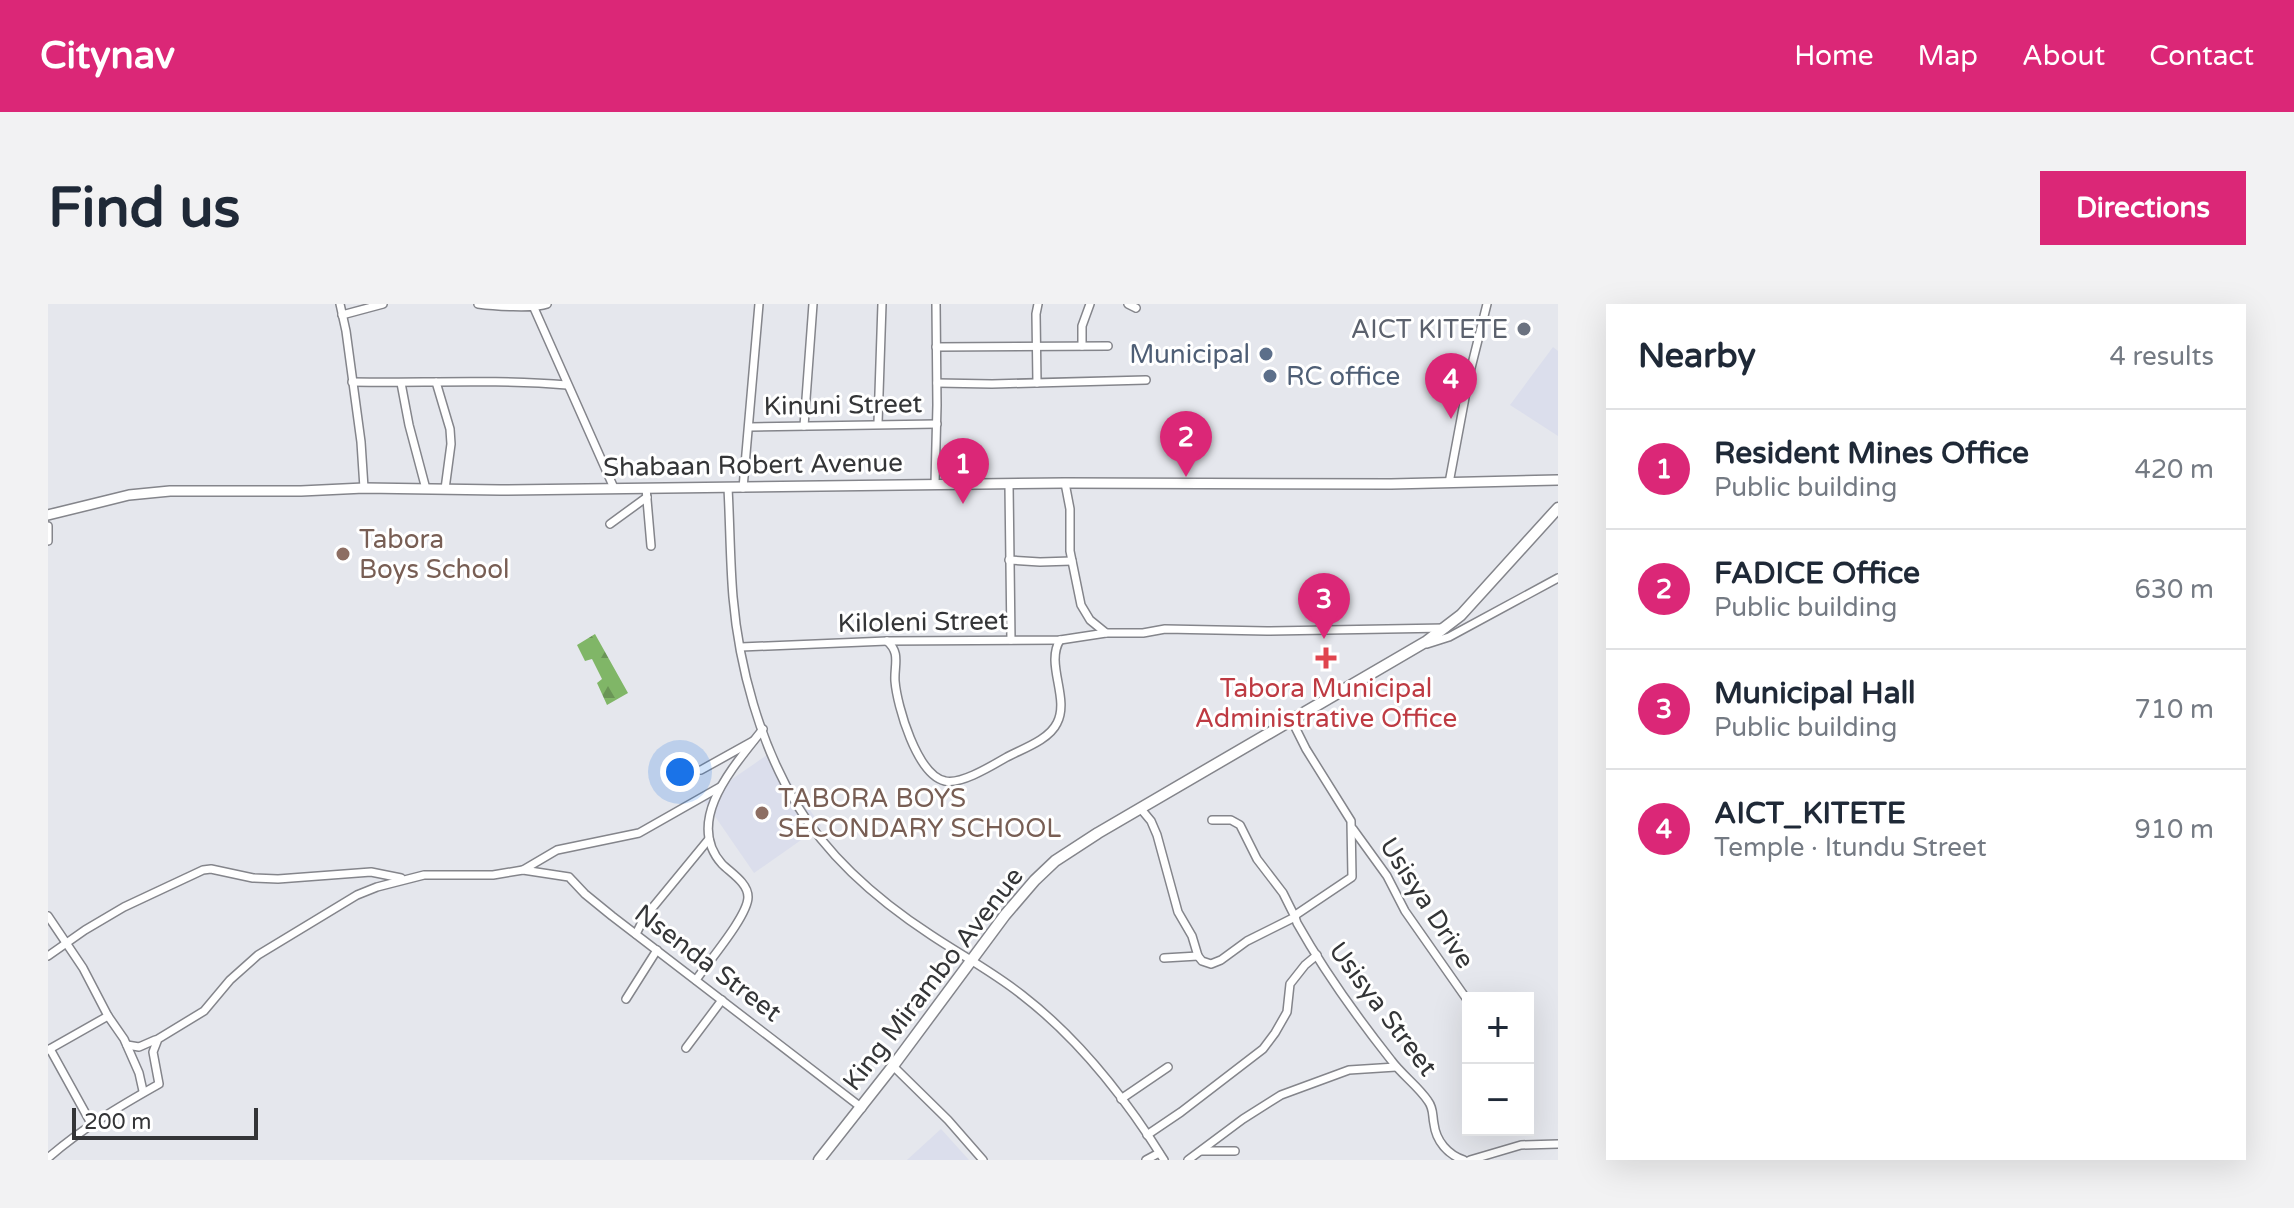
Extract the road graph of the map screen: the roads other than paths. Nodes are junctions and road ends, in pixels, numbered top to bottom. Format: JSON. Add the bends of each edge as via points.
{"nodes":[{"id":1,"x":340,"y":304,"type":"edge"},
{"id":2,"x":383,"y":304,"type":"edge"},
{"id":3,"x":478,"y":304,"type":"edge"},
{"id":4,"x":547,"y":304,"type":"edge"},
{"id":5,"x":759,"y":304,"type":"edge"},
{"id":6,"x":813,"y":304,"type":"edge"},
{"id":7,"x":882,"y":304,"type":"edge"},
{"id":8,"x":936,"y":304,"type":"edge"},
{"id":9,"x":1038,"y":304,"type":"edge"},
{"id":10,"x":1090,"y":304,"type":"edge"},
{"id":11,"x":1487,"y":304,"type":"edge"},
{"id":12,"x":534,"y":308,"type":"junction"},
{"id":13,"x":342,"y":315,"type":"junction"},
{"id":14,"x":1037,"y":346,"type":"junction"},
{"id":15,"x":1082,"y":346,"type":"junction"},
{"id":16,"x":1108,"y":346,"type":"dead end"},
{"id":17,"x":936,"y":347,"type":"junction"},
{"id":18,"x":1146,"y":380,"type":"dead end"},
{"id":19,"x":352,"y":382,"type":"junction"},
{"id":20,"x":436,"y":382,"type":"junction"},
{"id":21,"x":401,"y":383,"type":"junction"},
{"id":22,"x":937,"y":383,"type":"junction"},
{"id":23,"x":1037,"y":383,"type":"junction"},
{"id":24,"x":567,"y":385,"type":"junction"},
{"id":25,"x":878,"y":423,"type":"junction"},
{"id":26,"x":937,"y":424,"type":"junction"},
{"id":27,"x":804,"y":426,"type":"junction"},
{"id":28,"x":750,"y":427,"type":"junction"},
{"id":29,"x":1558,"y":480,"type":"edge"},
{"id":30,"x":1065,"y":483,"type":"junction"},
{"id":31,"x":1449,"y":483,"type":"junction"},
{"id":32,"x":935,"y":484,"type":"junction"},
{"id":33,"x":1009,"y":485,"type":"junction"},
{"id":34,"x":364,"y":488,"type":"junction"},
{"id":35,"x":614,"y":488,"type":"junction"},
{"id":36,"x":728,"y":488,"type":"junction"},
{"id":37,"x":743,"y":488,"type":"junction"},
{"id":38,"x":426,"y":489,"type":"junction"},
{"id":39,"x":445,"y":489,"type":"junction"},
{"id":40,"x":646,"y":492,"type":"junction"},
{"id":41,"x":1558,"y":508,"type":"edge"},
{"id":42,"x":48,"y":515,"type":"edge"},
{"id":43,"x":610,"y":524,"type":"dead end"},
{"id":44,"x":48,"y":526,"type":"edge"},
{"id":45,"x":48,"y":541,"type":"edge"},
{"id":46,"x":651,"y":546,"type":"dead end"},
{"id":47,"x":1009,"y":560,"type":"junction"},
{"id":48,"x":1072,"y":561,"type":"junction"},
{"id":49,"x":1558,"y":578,"type":"edge"},
{"id":50,"x":1446,"y":628,"type":"junction"},
{"id":51,"x":1106,"y":633,"type":"junction"},
{"id":52,"x":1011,"y":640,"type":"junction"},
{"id":53,"x":1044,"y":640,"type":"junction"},
{"id":54,"x":1060,"y":640,"type":"junction"},
{"id":55,"x":887,"y":641,"type":"junction"},
{"id":56,"x":910,"y":641,"type":"junction"},
{"id":57,"x":741,"y":647,"type":"junction"},
{"id":58,"x":1417,"y":647,"type":"junction"},
{"id":59,"x":1054,"y":653,"type":"junction"},
{"id":60,"x":897,"y":656,"type":"junction"},
{"id":61,"x":1292,"y":721,"type":"junction"},
{"id":62,"x":763,"y":729,"type":"junction"},
{"id":63,"x":755,"y":740,"type":"junction"},
{"id":64,"x":701,"y":770,"type":"dead end"},
{"id":65,"x":720,"y":787,"type":"junction"},
{"id":66,"x":1141,"y":809,"type":"junction"},
{"id":67,"x":1212,"y":820,"type":"dead end"},
{"id":68,"x":1352,"y":827,"type":"junction"},
{"id":69,"x":709,"y":839,"type":"junction"},
{"id":70,"x":523,"y":870,"type":"junction"},
{"id":71,"x":404,"y":879,"type":"junction"},
{"id":72,"x":48,"y":916,"type":"edge"},
{"id":73,"x":1295,"y":917,"type":"junction"},
{"id":74,"x":636,"y":934,"type":"junction"},
{"id":75,"x":67,"y":942,"type":"junction"},
{"id":76,"x":657,"y":950,"type":"junction"},
{"id":77,"x":1317,"y":955,"type":"junction"},
{"id":78,"x":48,"y":956,"type":"edge"},
{"id":79,"x":1198,"y":956,"type":"junction"},
{"id":80,"x":1164,"y":958,"type":"dead end"},
{"id":81,"x":972,"y":959,"type":"junction"},
{"id":82,"x":696,"y":980,"type":"junction"},
{"id":83,"x":1462,"y":992,"type":"edge"},
{"id":84,"x":626,"y":999,"type":"dead end"},
{"id":85,"x":722,"y":1000,"type":"junction"},
{"id":86,"x":108,"y":1016,"type":"junction"},
{"id":87,"x":158,"y":1039,"type":"junction"},
{"id":88,"x":127,"y":1045,"type":"junction"},
{"id":89,"x":686,"y":1048,"type":"dead end"},
{"id":90,"x":49,"y":1049,"type":"edge"},
{"id":91,"x":893,"y":1066,"type":"junction"},
{"id":92,"x":1168,"y":1067,"type":"dead end"},
{"id":93,"x":1396,"y":1067,"type":"junction"},
{"id":94,"x":143,"y":1091,"type":"junction"},
{"id":95,"x":1121,"y":1099,"type":"junction"},
{"id":96,"x":862,"y":1108,"type":"junction"},
{"id":97,"x":92,"y":1125,"type":"junction"},
{"id":98,"x":1147,"y":1135,"type":"junction"},
{"id":99,"x":1558,"y":1144,"type":"edge"},
{"id":100,"x":1201,"y":1151,"type":"junction"},
{"id":101,"x":1235,"y":1151,"type":"dead end"},
{"id":102,"x":1161,"y":1156,"type":"edge"},
{"id":103,"x":48,"y":1158,"type":"edge"},
{"id":104,"x":1458,"y":1159,"type":"edge"},
{"id":105,"x":819,"y":1160,"type":"edge"},
{"id":106,"x":983,"y":1160,"type":"edge"},
{"id":107,"x":1146,"y":1160,"type":"edge"},
{"id":108,"x":1188,"y":1160,"type":"edge"},
{"id":109,"x":1470,"y":1160,"type":"edge"}],
"edges":[{"from":1,"to":13,"type":"street"},
{"from":2,"to":13,"type":"street"},
{"from":3,"to":12,"type":"street"},
{"from":4,"to":12,"type":"street"},
{"from":5,"to":28,"type":"street"},
{"from":6,"to":27,"type":"street"},
{"from":7,"to":25,"type":"street"},
{"from":8,"to":17,"type":"street"},
{"from":9,"to":14,"type":"street"},
{"from":10,"to":15,"type":"street"},
{"from":11,"to":31,"type":"street"},
{"from":12,"to":24,"type":"street"},
{"from":13,"to":19,"type":"street"},
{"from":14,"to":15,"type":"street"},
{"from":14,"to":17,"type":"street"},
{"from":14,"to":23,"type":"street"},
{"from":15,"to":16,"type":"street"},
{"from":17,"to":22,"type":"street"},
{"from":18,"to":23,"type":"street"},
{"from":19,"to":21,"type":"street"},
{"from":19,"to":34,"type":"street"},
{"from":20,"to":21,"type":"street"},
{"from":20,"to":24,"type":"street"},
{"from":20,"to":39,"type":"street","via":[[450,429]]},
{"from":21,"to":38,"type":"street"},
{"from":22,"to":23,"type":"street"},
{"from":22,"to":26,"type":"street"},
{"from":24,"to":35,"type":"street"},
{"from":25,"to":26,"type":"street","name":"Kinuni Street"},
{"from":25,"to":27,"type":"street","name":"Kinuni Street"},
{"from":26,"to":32,"type":"street"},
{"from":27,"to":28,"type":"street","name":"Kinuni Street"},
{"from":28,"to":37,"type":"street"},
{"from":29,"to":31,"type":"street","name":"Shabaan Robert Avenue"},
{"from":30,"to":31,"type":"street","name":"Shabaan Robert Avenue"},
{"from":30,"to":33,"type":"street","name":"Shabaan Robert Avenue"},
{"from":30,"to":48,"type":"street"},
{"from":32,"to":33,"type":"street","name":"Shabaan Robert Avenue"},
{"from":32,"to":37,"type":"street","name":"Shabaan Robert Avenue"},
{"from":33,"to":47,"type":"street"},
{"from":34,"to":38,"type":"street","name":"Shabaan Robert Avenue"},
{"from":34,"to":42,"type":"street","name":"Shabaan Robert Avenue","via":[[159,492]]},
{"from":35,"to":39,"type":"street","name":"Shabaan Robert Avenue"},
{"from":35,"to":40,"type":"street","name":"Shabaan Robert Avenue"},
{"from":36,"to":37,"type":"street","name":"Shabaan Robert Avenue"},
{"from":36,"to":40,"type":"street","name":"Shabaan Robert Avenue"},
{"from":36,"to":57,"type":"street"},
{"from":38,"to":39,"type":"street","name":"Shabaan Robert Avenue"},
{"from":40,"to":43,"type":"street"},
{"from":40,"to":46,"type":"street"},
{"from":41,"to":50,"type":"main road","name":"King Mirambo Avenue"},
{"from":44,"to":45,"type":"street"},
{"from":47,"to":48,"type":"street"},
{"from":47,"to":52,"type":"street"},
{"from":48,"to":51,"type":"street","via":[[1081,605]]},
{"from":49,"to":58,"type":"street","via":[[1449,637]]},
{"from":50,"to":51,"type":"street","name":"Kiloleni Street"},
{"from":50,"to":58,"type":"main road","name":"King Mirambo Avenue"},
{"from":51,"to":54,"type":"street","name":"Kiloleni Street"},
{"from":52,"to":53,"type":"street","name":"Kiloleni Street"},
{"from":52,"to":56,"type":"street","name":"Kiloleni Street"},
{"from":53,"to":54,"type":"street","name":"Kiloleni Street"},
{"from":53,"to":59,"type":"street"},
{"from":54,"to":59,"type":"street"},
{"from":55,"to":56,"type":"street","name":"Kiloleni Street"},
{"from":55,"to":57,"type":"street","name":"Kiloleni Street"},
{"from":55,"to":60,"type":"street"},
{"from":56,"to":60,"type":"street"},
{"from":57,"to":62,"type":"street"},
{"from":58,"to":61,"type":"main road","name":"King Mirambo Avenue"},
{"from":59,"to":60,"type":"street","via":[[1060,711],[1055,727],[994,764],[946,782],[929,771],[909,733],[897,691]]},
{"from":61,"to":66,"type":"main road","name":"King Mirambo Avenue"},
{"from":61,"to":68,"type":"street"},
{"from":62,"to":63,"type":"street"},
{"from":62,"to":81,"type":"street","via":[[798,807],[839,859],[906,918]]},
{"from":63,"to":64,"type":"street"},
{"from":63,"to":65,"type":"street"},
{"from":65,"to":69,"type":"street"},
{"from":65,"to":70,"type":"street","via":[[639,833],[557,850]]},
{"from":66,"to":79,"type":"street","via":[[1157,835],[1176,907]]},
{"from":66,"to":81,"type":"main road","name":"King Mirambo Avenue","via":[[1048,867]]},
{"from":67,"to":73,"type":"street","name":"Usisya Street","via":[[1240,825]]},
{"from":68,"to":73,"type":"street","via":[[1352,877]]},
{"from":68,"to":83,"type":"street","name":"Usisya Drive"},
{"from":69,"to":74,"type":"street"},
{"from":69,"to":82,"type":"street","via":[[715,856],[745,887],[748,901]]},
{"from":70,"to":71,"type":"street"},
{"from":70,"to":74,"type":"street","name":"Nsenda Street","via":[[569,877]]},
{"from":71,"to":75,"type":"street","via":[[371,872],[253,878],[203,870],[124,907]]},
{"from":71,"to":87,"type":"street","via":[[357,895],[258,955],[204,1011]]},
{"from":72,"to":75,"type":"street"},
{"from":73,"to":77,"type":"street","name":"Usisya Street"},
{"from":73,"to":79,"type":"street","via":[[1215,963],[1206,964]]},
{"from":74,"to":76,"type":"street","name":"Nsenda Street"},
{"from":75,"to":78,"type":"street"},
{"from":75,"to":86,"type":"street"},
{"from":76,"to":82,"type":"street","name":"Nsenda Street"},
{"from":76,"to":84,"type":"street"},
{"from":77,"to":93,"type":"street","name":"Usisya Street"},
{"from":77,"to":98,"type":"street","via":[[1290,984],[1287,1012],[1263,1049]]},
{"from":79,"to":80,"type":"street"},
{"from":81,"to":91,"type":"main road","name":"King Mirambo Avenue"},
{"from":81,"to":95,"type":"street","via":[[1049,1018]]},
{"from":82,"to":85,"type":"street","name":"Nsenda Street"},
{"from":85,"to":89,"type":"street"},
{"from":85,"to":96,"type":"street","name":"Nsenda Street"},
{"from":86,"to":88,"type":"street"},
{"from":86,"to":90,"type":"street"},
{"from":87,"to":88,"type":"street","via":[[139,1047]]},
{"from":87,"to":94,"type":"street","via":[[153,1052],[159,1084]]},
{"from":88,"to":94,"type":"street"},
{"from":90,"to":97,"type":"street"},
{"from":91,"to":96,"type":"main road","name":"King Mirambo Avenue"},
{"from":91,"to":106,"type":"street"},
{"from":92,"to":95,"type":"street"},
{"from":93,"to":100,"type":"street","via":[[1349,1070],[1281,1095]]},
{"from":93,"to":104,"type":"street","name":"Usisya Street","via":[[1430,1104],[1436,1133]]},
{"from":94,"to":97,"type":"street"},
{"from":95,"to":98,"type":"street"},
{"from":96,"to":105,"type":"main road","name":"King Mirambo Avenue"},
{"from":97,"to":103,"type":"street"},
{"from":98,"to":102,"type":"street"},
{"from":99,"to":109,"type":"street","via":[[1521,1145]]},
{"from":100,"to":101,"type":"street"},
{"from":100,"to":108,"type":"street"},
{"from":102,"to":107,"type":"street"}]}
